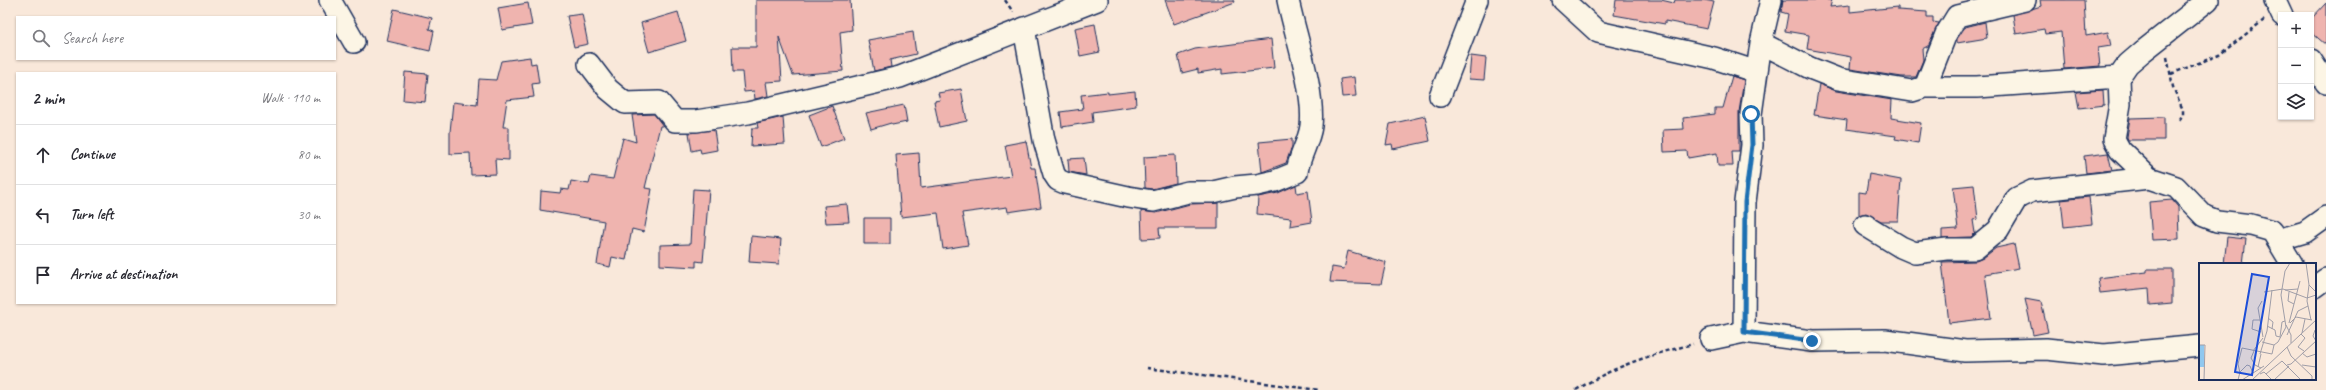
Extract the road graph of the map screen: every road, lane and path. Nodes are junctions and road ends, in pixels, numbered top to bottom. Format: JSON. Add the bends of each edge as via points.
{"nodes":[{"id":1,"x":330,"y":0,"type":"edge"},
{"id":2,"x":1097,"y":0,"type":"edge"},
{"id":3,"x":1288,"y":0,"type":"edge"},
{"id":4,"x":1477,"y":0,"type":"edge"},
{"id":5,"x":1563,"y":0,"type":"edge"},
{"id":6,"x":1771,"y":0,"type":"edge"},
{"id":7,"x":2025,"y":0,"type":"edge"},
{"id":8,"x":2208,"y":0,"type":"edge"},
{"id":9,"x":2279,"y":9,"type":"edge"},
{"id":10,"x":1024,"y":28,"type":"junction"},
{"id":11,"x":2162,"y":36,"type":"junction"},
{"id":12,"x":354,"y":42,"type":"dead end"},
{"id":13,"x":1761,"y":42,"type":"junction"},
{"id":14,"x":589,"y":64,"type":"dead end"},
{"id":15,"x":2314,"y":65,"type":"edge"},
{"id":16,"x":1756,"y":72,"type":"junction"},
{"id":17,"x":2171,"y":74,"type":"junction"},
{"id":18,"x":2119,"y":77,"type":"junction"},
{"id":19,"x":2326,"y":83,"type":"edge"},
{"id":20,"x":1925,"y":87,"type":"junction"},
{"id":21,"x":1440,"y":96,"type":"dead end"},
{"id":22,"x":2179,"y":120,"type":"dead end"},
{"id":23,"x":2149,"y":178,"type":"junction"},
{"id":24,"x":2326,"y":217,"type":"edge"},
{"id":25,"x":1865,"y":225,"type":"dead end"},
{"id":26,"x":2278,"y":240,"type":"junction"},
{"id":27,"x":2291,"y":263,"type":"edge"},
{"id":28,"x":2316,"y":277,"type":"edge"},
{"id":29,"x":2326,"y":279,"type":"edge"},
{"id":30,"x":2316,"y":286,"type":"edge"},
{"id":31,"x":1744,"y":332,"type":"junction"},
{"id":32,"x":1711,"y":340,"type":"joint"},
{"id":33,"x":2199,"y":346,"type":"edge"},
{"id":34,"x":1147,"y":368,"type":"dead end"},
{"id":35,"x":1319,"y":390,"type":"edge"},
{"id":36,"x":1576,"y":390,"type":"edge"}],
"edges":[{"from":1,"to":12,"type":"street"},
{"from":2,"to":10,"type":"street"},
{"from":3,"to":10,"type":"street","via":[[1301,51],[1311,125],[1307,143],[1298,161],[1297,172],[1257,185],[1213,192],[1188,192],[1154,201],[1097,191],[1058,180],[1044,140]]},
{"from":4,"to":21,"type":"street"},
{"from":5,"to":16,"type":"street","via":[[1598,32],[1714,58]]},
{"from":6,"to":13,"type":"street"},
{"from":7,"to":20,"type":"street","via":[[1957,16],[1946,34]]},
{"from":8,"to":11,"type":"street"},
{"from":9,"to":17,"type":"path","via":[[2219,54]]},
{"from":10,"to":14,"type":"street","via":[[900,77],[748,113],[696,122],[675,121],[659,102],[625,103],[608,89]]},
{"from":11,"to":17,"type":"path"},
{"from":11,"to":18,"type":"street","via":[[2128,64]]},
{"from":13,"to":16,"type":"street"},
{"from":13,"to":20,"type":"street","via":[[1810,68],[1838,79],[1912,90]]},
{"from":15,"to":19,"type":"street"},
{"from":16,"to":31,"type":"street","via":[[1751,114],[1752,145],[1745,202]]},
{"from":17,"to":22,"type":"path","via":[[2173,87],[2184,112]]},
{"from":18,"to":20,"type":"street","via":[[1984,86]]},
{"from":18,"to":23,"type":"street","via":[[2120,104],[2114,139],[2120,150]]},
{"from":23,"to":25,"type":"street","via":[[2023,194],[2017,198],[1998,230],[1975,249],[1916,253]]},
{"from":23,"to":26,"type":"street","via":[[2176,187],[2204,216],[2217,221],[2269,229]]},
{"from":24,"to":26,"type":"street","via":[[2305,232]]},
{"from":26,"to":27,"type":"street"},
{"from":28,"to":29,"type":"street"},
{"from":29,"to":30,"type":"street"},
{"from":31,"to":32,"type":"street"},
{"from":31,"to":33,"type":"street","via":[[1812,341],[1885,340],[1965,351],[2046,349],[2122,355]]},
{"from":32,"to":36,"type":"path","via":[[1636,359],[1601,374]]},
{"from":34,"to":35,"type":"path"}]}
